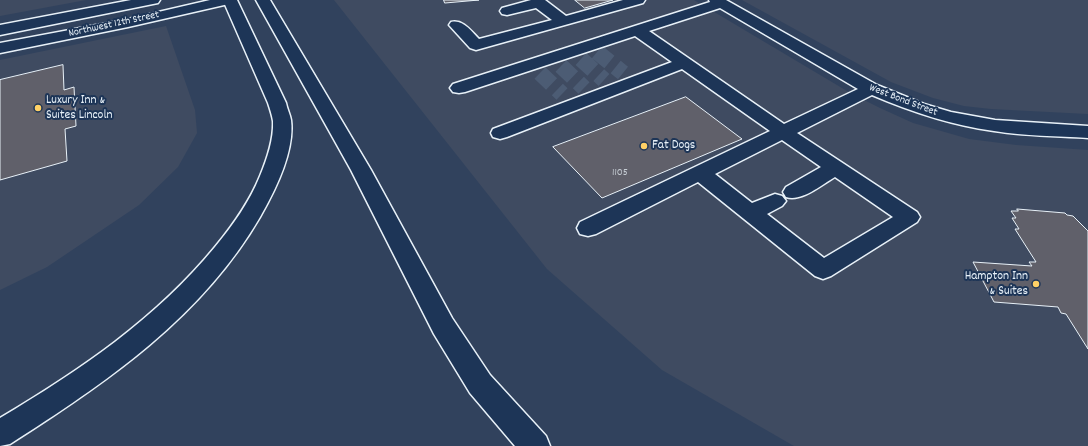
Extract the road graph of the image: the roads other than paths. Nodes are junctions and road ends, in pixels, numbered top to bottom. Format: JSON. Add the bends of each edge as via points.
{"nodes":[{"id":1,"x":133,"y":0,"type":"edge"},
{"id":2,"x":153,"y":0,"type":"edge"},
{"id":3,"x":229,"y":0,"type":"edge"},
{"id":4,"x":263,"y":0,"type":"edge"},
{"id":5,"x":623,"y":0,"type":"edge"},
{"id":6,"x":638,"y":0,"type":"edge"},
{"id":7,"x":719,"y":1,"type":"edge"},
{"id":8,"x":546,"y":2,"type":"edge"},
{"id":9,"x":507,"y":11,"type":"dead end"},
{"id":10,"x":81,"y":15,"type":"junction"},
{"id":11,"x":564,"y":21,"type":"junction"},
{"id":12,"x":456,"y":25,"type":"dead end"},
{"id":13,"x":0,"y":30,"type":"edge"},
{"id":14,"x":637,"y":30,"type":"junction"},
{"id":15,"x":0,"y":48,"type":"edge"},
{"id":16,"x":684,"y":64,"type":"junction"},
{"id":17,"x":459,"y":88,"type":"dead end"},
{"id":18,"x":871,"y":89,"type":"junction"},
{"id":19,"x":783,"y":132,"type":"junction"},
{"id":20,"x":1088,"y":132,"type":"edge"},
{"id":21,"x":500,"y":133,"type":"dead end"},
{"id":22,"x":835,"y":168,"type":"junction"},
{"id":23,"x":700,"y":173,"type":"junction"},
{"id":24,"x":750,"y":213,"type":"junction"},
{"id":25,"x":588,"y":228,"type":"dead end"},
{"id":26,"x":0,"y":434,"type":"edge"},
{"id":27,"x":535,"y":446,"type":"edge"}],
"edges":[{"from":1,"to":10,"type":"main road"},
{"from":2,"to":10,"type":"main road","name":"Northwest 12th Street"},
{"from":3,"to":15,"type":"main road","name":"Northwest 12th Street"},
{"from":3,"to":26,"type":"main road","via":[[277,103],[282,120],[281,142],[263,195],[216,265],[176,307],[130,346],[76,385]]},
{"from":4,"to":27,"type":"main road","via":[[361,170],[443,326],[480,384]]},
{"from":5,"to":8,"type":"main road","via":[[576,13],[570,13]]},
{"from":6,"to":11,"type":"main road"},
{"from":7,"to":14,"type":"main road"},
{"from":7,"to":18,"type":"main road","name":"West Bond Street"},
{"from":8,"to":9,"type":"main road"},
{"from":8,"to":11,"type":"main road"},
{"from":10,"to":13,"type":"main road","name":"Northwest 12th Street"},
{"from":11,"to":12,"type":"main road","via":[[476,45]]},
{"from":14,"to":16,"type":"main road"},
{"from":14,"to":17,"type":"main road","via":[[594,49],[535,69]]},
{"from":16,"to":19,"type":"main road"},
{"from":16,"to":21,"type":"main road","via":[[629,78],[567,100]]},
{"from":18,"to":19,"type":"main road"},
{"from":18,"to":20,"type":"main road","name":"West Bond Street","via":[[918,108],[971,123]]},
{"from":19,"to":22,"type":"main road"},
{"from":19,"to":23,"type":"main road"},
{"from":22,"to":24,"type":"main road"},
{"from":22,"to":24,"type":"main road","via":[[909,218],[823,270]]},
{"from":23,"to":24,"type":"main road"},
{"from":23,"to":25,"type":"main road"}]}
